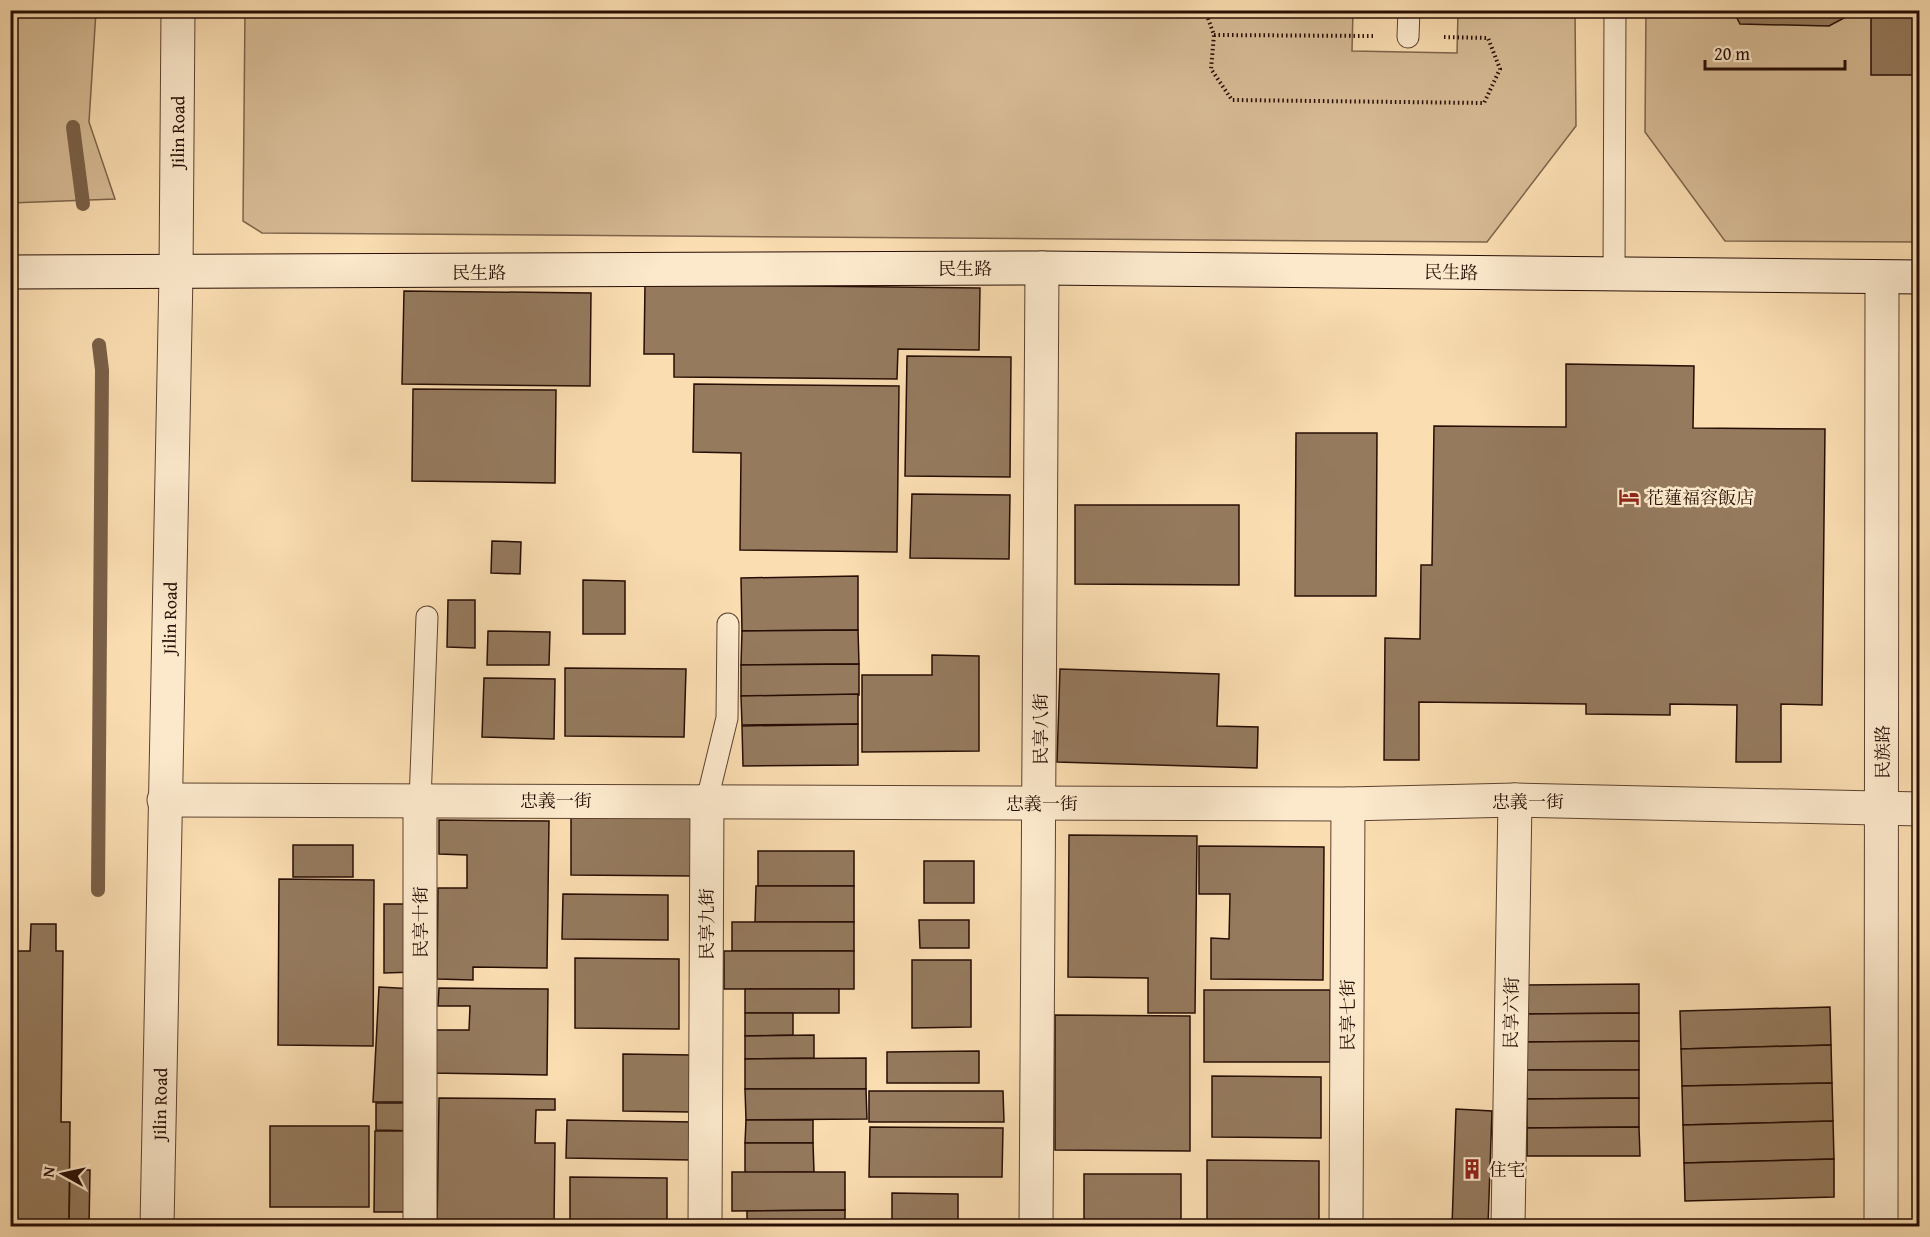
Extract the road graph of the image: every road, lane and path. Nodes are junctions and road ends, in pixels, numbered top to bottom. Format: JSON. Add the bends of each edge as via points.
{"nodes":[{"id":1,"x":178,"y":10,"type":"edge"},
{"id":2,"x":1205,"y":10,"type":"edge"},
{"id":3,"x":1409,"y":10,"type":"edge"},
{"id":4,"x":1615,"y":10,"type":"edge"},
{"id":5,"x":1214,"y":34,"type":"junction"},
{"id":6,"x":1408,"y":37,"type":"junction"},
{"id":7,"x":1042,"y":268,"type":"junction"},
{"id":8,"x":10,"y":272,"type":"edge"},
{"id":9,"x":176,"y":274,"type":"junction"},
{"id":10,"x":1614,"y":274,"type":"junction"},
{"id":11,"x":1882,"y":278,"type":"junction"},
{"id":12,"x":1920,"y":278,"type":"edge"},
{"id":13,"x":427,"y":617,"type":"dead end"},
{"id":14,"x":728,"y":624,"type":"dead end"},
{"id":15,"x":164,"y":800,"type":"junction"},
{"id":16,"x":707,"y":800,"type":"junction"},
{"id":17,"x":1515,"y":800,"type":"junction"},
{"id":18,"x":420,"y":801,"type":"junction"},
{"id":19,"x":1040,"y":803,"type":"junction"},
{"id":20,"x":1348,"y":804,"type":"junction"},
{"id":21,"x":1882,"y":809,"type":"junction"},
{"id":22,"x":1920,"y":809,"type":"edge"},
{"id":23,"x":157,"y":1227,"type":"edge"},
{"id":24,"x":420,"y":1227,"type":"edge"},
{"id":25,"x":705,"y":1227,"type":"edge"},
{"id":26,"x":1036,"y":1227,"type":"edge"},
{"id":27,"x":1346,"y":1227,"type":"edge"},
{"id":28,"x":1508,"y":1227,"type":"edge"},
{"id":29,"x":1881,"y":1227,"type":"edge"}],
"edges":[{"from":1,"to":9,"type":"street","name":"Jilin Road"},
{"from":2,"to":5,"type":"path"},
{"from":3,"to":6,"type":"lane"},
{"from":4,"to":10,"type":"lane"},
{"from":5,"to":6,"type":"path"},
{"from":5,"to":6,"type":"path","via":[[1211,69],[1232,100],[1484,103],[1500,69],[1488,38]]},
{"from":7,"to":9,"type":"street","name":"民生路"},
{"from":7,"to":10,"type":"street","name":"民生路"},
{"from":7,"to":19,"type":"street","name":"民享八街"},
{"from":8,"to":9,"type":"street","name":"民生路"},
{"from":9,"to":15,"type":"street","name":"Jilin Road"},
{"from":10,"to":11,"type":"street","name":"民生路"},
{"from":11,"to":12,"type":"street","name":"民生路"},
{"from":11,"to":21,"type":"street","name":"民族路"},
{"from":13,"to":18,"type":"lane","name":"民享十街"},
{"from":14,"to":16,"type":"lane","name":"民享九街","via":[[727,718]]},
{"from":15,"to":18,"type":"street","name":"忠義一街"},
{"from":15,"to":23,"type":"street","name":"Jilin Road"},
{"from":16,"to":18,"type":"street","name":"忠義一街"},
{"from":16,"to":19,"type":"street","name":"忠義一街"},
{"from":16,"to":25,"type":"street","name":"民享九街"},
{"from":17,"to":20,"type":"street","name":"忠義一街"},
{"from":17,"to":21,"type":"street","name":"忠義一街"},
{"from":17,"to":28,"type":"street","name":"民享六街"},
{"from":18,"to":24,"type":"street","name":"民享十街"},
{"from":19,"to":20,"type":"street","name":"忠義一街"},
{"from":19,"to":26,"type":"street","name":"民享八街"},
{"from":20,"to":27,"type":"street","name":"民享七街"},
{"from":21,"to":22,"type":"street","name":"忠義一街"},
{"from":21,"to":29,"type":"street","name":"民族路"}]}
